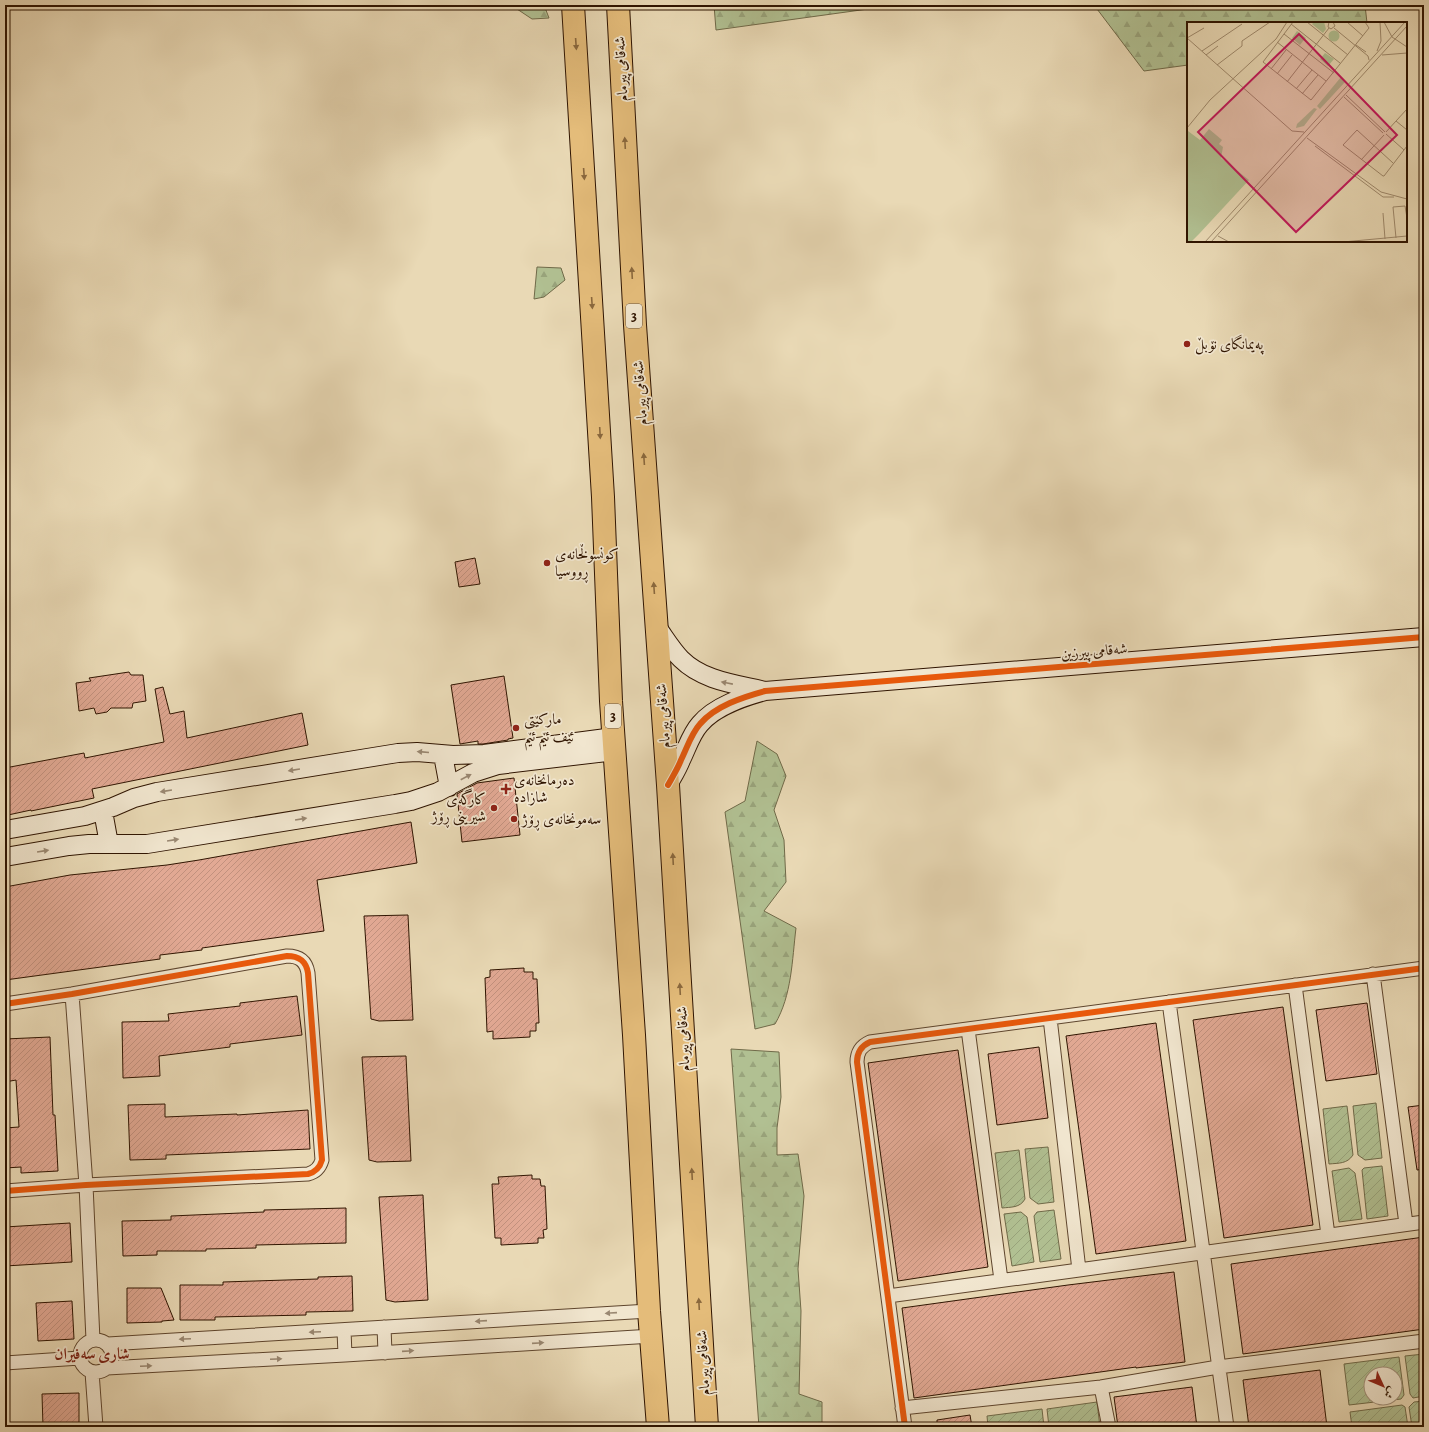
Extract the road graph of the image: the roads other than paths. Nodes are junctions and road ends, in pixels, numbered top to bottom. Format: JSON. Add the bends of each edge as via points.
{"nodes":[{"id":1,"x":573,"y":5,"type":"edge"},
{"id":2,"x":618,"y":5,"type":"edge"},
{"id":3,"x":657,"y":627,"type":"junction"},
{"id":4,"x":1424,"y":637,"type":"edge"},
{"id":5,"x":766,"y":691,"type":"junction"},
{"id":6,"x":615,"y":744,"type":"junction"},
{"id":7,"x":443,"y":755,"type":"junction"},
{"id":8,"x":485,"y":761,"type":"junction"},
{"id":9,"x":668,"y":785,"type":"junction"},
{"id":10,"x":448,"y":787,"type":"junction"},
{"id":11,"x":102,"y":811,"type":"junction"},
{"id":12,"x":5,"y":830,"type":"edge"},
{"id":13,"x":109,"y":844,"type":"junction"},
{"id":14,"x":5,"y":857,"type":"edge"},
{"id":15,"x":1424,"y":968,"type":"edge"},
{"id":16,"x":1373,"y":974,"type":"junction"},
{"id":17,"x":1295,"y":985,"type":"junction"},
{"id":18,"x":72,"y":994,"type":"junction"},
{"id":19,"x":1169,"y":1002,"type":"junction"},
{"id":20,"x":5,"y":1004,"type":"edge"},
{"id":21,"x":1050,"y":1018,"type":"junction"},
{"id":22,"x":968,"y":1029,"type":"junction"},
{"id":23,"x":86,"y":1185,"type":"junction"},
{"id":24,"x":5,"y":1191,"type":"edge"},
{"id":25,"x":1424,"y":1222,"type":"edge"},
{"id":26,"x":1406,"y":1224,"type":"junction"},
{"id":27,"x":1328,"y":1235,"type":"junction"},
{"id":28,"x":1204,"y":1253,"type":"junction"},
{"id":29,"x":1079,"y":1270,"type":"junction"},
{"id":30,"x":1001,"y":1280,"type":"junction"},
{"id":31,"x":888,"y":1296,"type":"junction"},
{"id":32,"x":649,"y":1311,"type":"junction"},
{"id":33,"x":384,"y":1327,"type":"junction"},
{"id":34,"x":344,"y":1330,"type":"junction"},
{"id":35,"x":652,"y":1336,"type":"junction"},
{"id":36,"x":93,"y":1340,"type":"junction"},
{"id":37,"x":1424,"y":1341,"type":"edge"},
{"id":38,"x":108,"y":1344,"type":"junction"},
{"id":39,"x":385,"y":1352,"type":"junction"},
{"id":40,"x":345,"y":1355,"type":"junction"},
{"id":41,"x":80,"y":1358,"type":"junction"},
{"id":42,"x":5,"y":1363,"type":"edge"},
{"id":43,"x":1218,"y":1367,"type":"junction"},
{"id":44,"x":107,"y":1368,"type":"junction"},
{"id":45,"x":92,"y":1372,"type":"junction"},
{"id":46,"x":1101,"y":1387,"type":"junction"},
{"id":47,"x":902,"y":1408,"type":"junction"},
{"id":48,"x":96,"y":1427,"type":"edge"},
{"id":49,"x":658,"y":1427,"type":"edge"},
{"id":50,"x":707,"y":1427,"type":"edge"},
{"id":51,"x":905,"y":1427,"type":"edge"},
{"id":52,"x":1108,"y":1427,"type":"edge"},
{"id":53,"x":1227,"y":1427,"type":"edge"}],
"edges":[{"from":1,"to":6,"type":"highway","number":"3","one_way":true,"via":[[603,497]]},
{"from":3,"to":2,"type":"highway","name":"شەقامی پیرمام","number":"3","one_way":true,"via":[[635,325]]},
{"from":5,"to":3,"type":"street","one_way":true,"via":[[718,681],[698,672],[682,660]]},
{"from":3,"to":9,"type":"highway","name":"شەقامی پیرمام","number":"3"},
{"from":4,"to":5,"type":"street","name":"شەقامی پیرزین"},
{"from":5,"to":9,"type":"street","via":[[724,706],[700,724]]},
{"from":6,"to":8,"type":"street"},
{"from":6,"to":32,"type":"highway","number":"3"},
{"from":7,"to":8,"type":"street"},
{"from":7,"to":10,"type":"street"},
{"from":7,"to":11,"type":"street","one_way":true,"via":[[398,753],[165,791],[134,798]]},
{"from":10,"to":8,"type":"street","one_way":true,"via":[[473,773]]},
{"from":50,"to":9,"type":"highway","name":"شەقامی پیرمام","number":"3","one_way":true},
{"from":13,"to":10,"type":"street","one_way":true,"via":[[147,844],[395,804],[427,796]]},
{"from":11,"to":12,"type":"street"},
{"from":11,"to":13,"type":"street"},
{"from":14,"to":13,"type":"street","one_way":true,"via":[[69,846]]},
{"from":15,"to":16,"type":"street"},
{"from":16,"to":17,"type":"street"},
{"from":16,"to":26,"type":"street"},
{"from":17,"to":19,"type":"street"},
{"from":17,"to":27,"type":"street"},
{"from":18,"to":20,"type":"street"},
{"from":18,"to":23,"type":"street"},
{"from":18,"to":23,"type":"street","via":[[287,956],[301,960],[307,968],[311,1005],[322,1155],[321,1164],[308,1174]]},
{"from":19,"to":21,"type":"street"},
{"from":19,"to":28,"type":"street"},
{"from":21,"to":22,"type":"street"},
{"from":21,"to":29,"type":"street"},
{"from":22,"to":30,"type":"street"},
{"from":22,"to":31,"type":"street","via":[[870,1042],[858,1053],[857,1062]]},
{"from":23,"to":24,"type":"street"},
{"from":23,"to":36,"type":"street"},
{"from":25,"to":26,"type":"street"},
{"from":26,"to":27,"type":"street"},
{"from":27,"to":28,"type":"street"},
{"from":28,"to":29,"type":"street"},
{"from":28,"to":43,"type":"street"},
{"from":29,"to":30,"type":"street"},
{"from":30,"to":31,"type":"street"},
{"from":31,"to":47,"type":"street"},
{"from":32,"to":33,"type":"street","one_way":true},
{"from":32,"to":35,"type":"highway","number":"3"},
{"from":33,"to":34,"type":"street"},
{"from":33,"to":39,"type":"street"},
{"from":34,"to":38,"type":"street","one_way":true},
{"from":34,"to":40,"type":"street"},
{"from":39,"to":35,"type":"street","one_way":true},
{"from":35,"to":49,"type":"highway","number":"3"},
{"from":36,"to":38,"type":"street"},
{"from":36,"to":41,"type":"street","via":[[84,1344]]},
{"from":37,"to":43,"type":"street"},
{"from":38,"to":44,"type":"street","via":[[112,1359]]},
{"from":39,"to":40,"type":"street"},
{"from":44,"to":40,"type":"street","one_way":true},
{"from":41,"to":42,"type":"street"},
{"from":41,"to":45,"type":"street","via":[[84,1368]]},
{"from":43,"to":46,"type":"street"},
{"from":43,"to":53,"type":"street"},
{"from":44,"to":45,"type":"street"},
{"from":45,"to":48,"type":"street"},
{"from":46,"to":47,"type":"street"},
{"from":46,"to":52,"type":"street"},
{"from":47,"to":51,"type":"street"}]}
